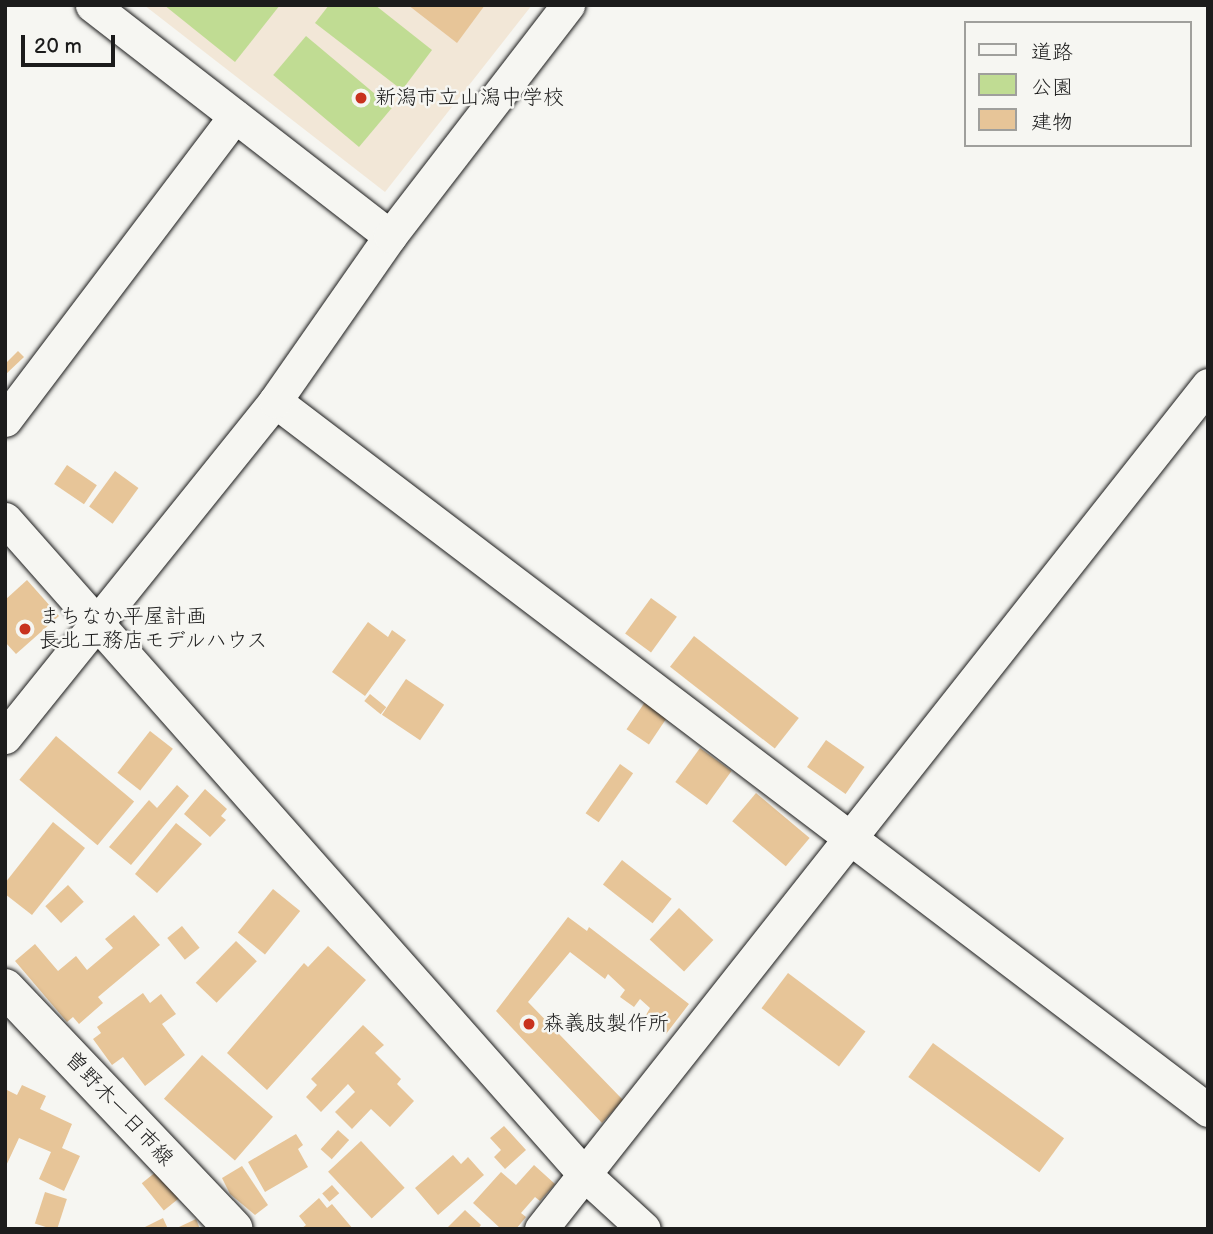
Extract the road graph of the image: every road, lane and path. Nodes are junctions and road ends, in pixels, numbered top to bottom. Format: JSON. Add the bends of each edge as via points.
{"nodes":[{"id":1,"x":92,"y":5,"type":"edge"},
{"id":2,"x":568,"y":5,"type":"edge"},
{"id":3,"x":235,"y":116,"type":"junction"},
{"id":4,"x":390,"y":236,"type":"junction"},
{"id":5,"x":1208,"y":385,"type":"edge"},
{"id":6,"x":275,"y":401,"type":"junction"},
{"id":7,"x":5,"y":420,"type":"edge"},
{"id":8,"x":5,"y":519,"type":"edge"},
{"id":9,"x":94,"y":623,"type":"junction"},
{"id":10,"x":5,"y":737,"type":"edge"},
{"id":11,"x":851,"y":837,"type":"junction"},
{"id":12,"x":5,"y":988,"type":"edge"},
{"id":13,"x":1208,"y":1110,"type":"edge"},
{"id":14,"x":584,"y":1174,"type":"junction"},
{"id":15,"x":234,"y":1229,"type":"edge"},
{"id":16,"x":541,"y":1229,"type":"edge"},
{"id":17,"x":644,"y":1229,"type":"edge"}],
"edges":[{"from":1,"to":3,"type":"street"},
{"from":2,"to":4,"type":"street"},
{"from":3,"to":4,"type":"street"},
{"from":3,"to":7,"type":"street"},
{"from":4,"to":6,"type":"street"},
{"from":5,"to":11,"type":"street"},
{"from":6,"to":9,"type":"street"},
{"from":6,"to":11,"type":"street"},
{"from":8,"to":9,"type":"street"},
{"from":9,"to":10,"type":"street"},
{"from":9,"to":14,"type":"street"},
{"from":11,"to":13,"type":"street"},
{"from":11,"to":14,"type":"street"},
{"from":12,"to":15,"type":"main road","name":"曽野木一日市線"},
{"from":14,"to":16,"type":"street"},
{"from":14,"to":17,"type":"street"}]}
